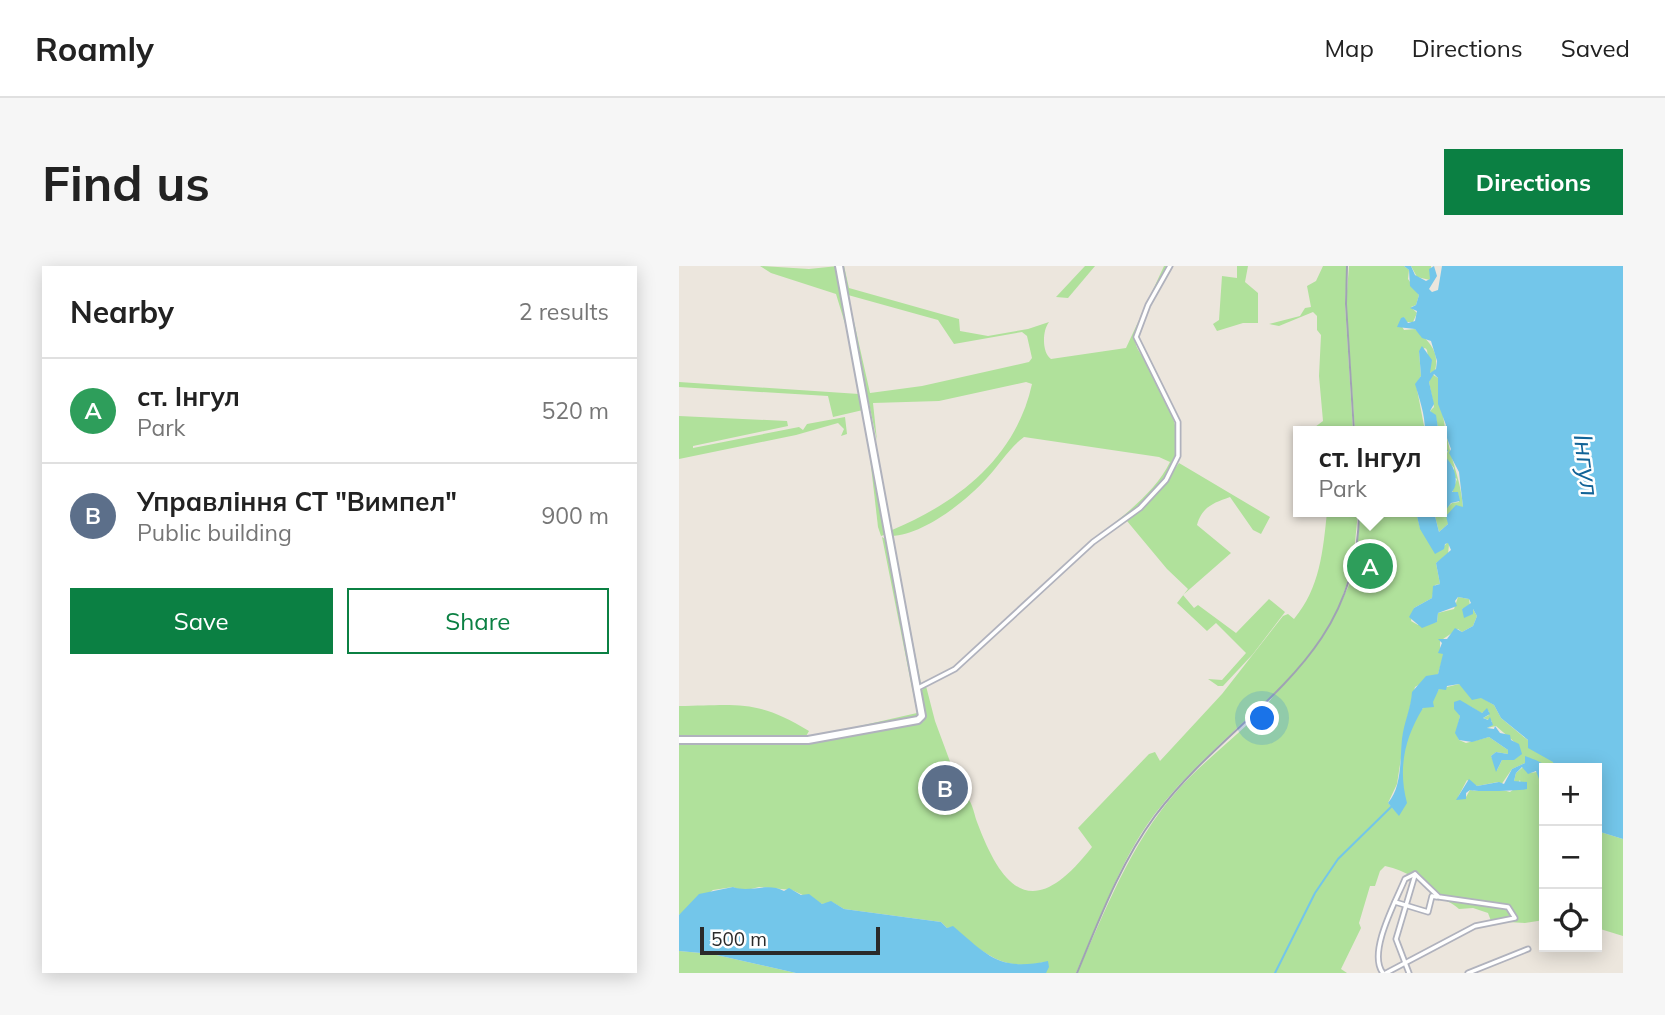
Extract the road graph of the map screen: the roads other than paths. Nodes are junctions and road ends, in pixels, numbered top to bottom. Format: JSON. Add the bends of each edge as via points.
{"nodes":[{"id":1,"x":839,"y":266,"type":"edge"},
{"id":2,"x":1170,"y":266,"type":"edge"},
{"id":3,"x":917,"y":688,"type":"junction"},
{"id":4,"x":679,"y":740,"type":"edge"},
{"id":5,"x":1415,"y":874,"type":"junction"},
{"id":6,"x":1439,"y":897,"type":"junction"},
{"id":7,"x":1395,"y":902,"type":"junction"},
{"id":8,"x":1406,"y":906,"type":"junction"},
{"id":9,"x":1528,"y":949,"type":"dead end"},
{"id":10,"x":1405,"y":962,"type":"junction"},
{"id":11,"x":1385,"y":973,"type":"edge"},
{"id":12,"x":1409,"y":973,"type":"edge"},
{"id":13,"x":1468,"y":973,"type":"edge"}],
"edges":[{"from":1,"to":3,"type":"street"},
{"from":2,"to":3,"type":"street","via":[[1136,337],[1178,422],[1178,456],[1170,473],[1140,508],[1093,542],[955,669]]},
{"from":3,"to":4,"type":"street","via":[[922,715],[918,720],[808,740]]},
{"from":5,"to":6,"type":"street"},
{"from":5,"to":7,"type":"street","via":[[1407,875]]},
{"from":5,"to":8,"type":"street"},
{"from":6,"to":8,"type":"street","via":[[1432,896],[1428,912]]},
{"from":6,"to":10,"type":"street","via":[[1508,907],[1515,918],[1475,926]]},
{"from":7,"to":8,"type":"street"},
{"from":7,"to":11,"type":"street","via":[[1377,954]]},
{"from":8,"to":10,"type":"street","via":[[1396,939]]},
{"from":9,"to":13,"type":"street"},
{"from":10,"to":11,"type":"street"},
{"from":10,"to":12,"type":"street"}]}
